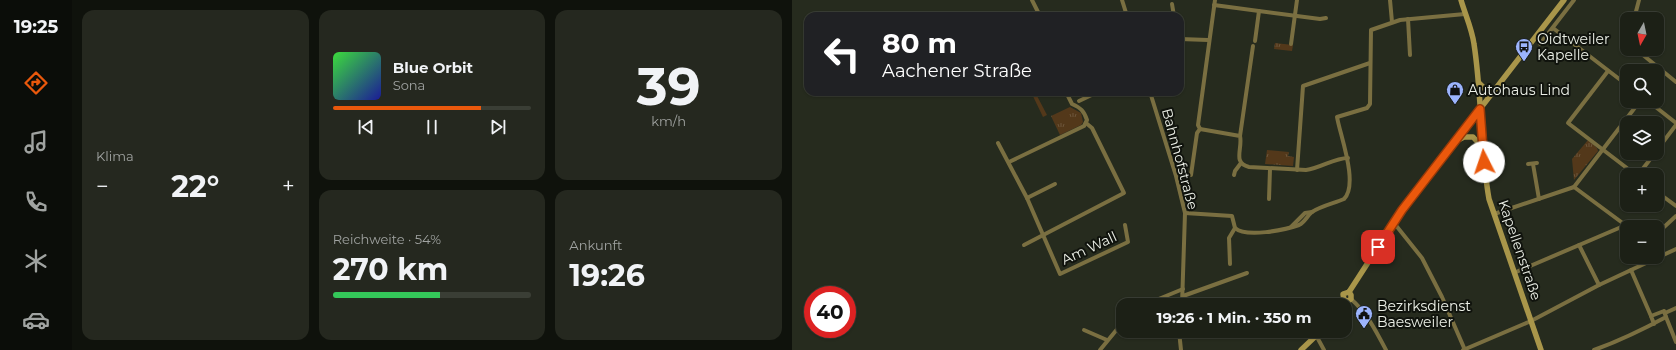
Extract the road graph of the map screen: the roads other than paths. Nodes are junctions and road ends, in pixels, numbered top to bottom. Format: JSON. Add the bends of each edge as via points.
{"nodes":[{"id":1,"x":1032,"y":0,"type":"edge"},
{"id":2,"x":1122,"y":0,"type":"edge"},
{"id":3,"x":1297,"y":0,"type":"edge"},
{"id":4,"x":1390,"y":0,"type":"edge"},
{"id":5,"x":1461,"y":0,"type":"edge"},
{"id":6,"x":1564,"y":0,"type":"edge"},
{"id":7,"x":1574,"y":0,"type":"edge"},
{"id":8,"x":1639,"y":0,"type":"edge"},
{"id":9,"x":1214,"y":2,"type":"edge"},
{"id":10,"x":1172,"y":4,"type":"dead end"},
{"id":11,"x":1259,"y":11,"type":"junction"},
{"id":12,"x":1038,"y":12,"type":"edge"},
{"id":13,"x":1126,"y":12,"type":"edge"},
{"id":14,"x":1173,"y":12,"type":"edge"},
{"id":15,"x":1636,"y":12,"type":"edge"},
{"id":16,"x":1465,"y":14,"type":"junction"},
{"id":17,"x":1295,"y":16,"type":"junction"},
{"id":18,"x":1326,"y":18,"type":"dead end"},
{"id":19,"x":1408,"y":19,"type":"junction"},
{"id":20,"x":1392,"y":22,"type":"junction"},
{"id":21,"x":1553,"y":28,"type":"junction"},
{"id":22,"x":1184,"y":39,"type":"edge"},
{"id":23,"x":1208,"y":40,"type":"junction"},
{"id":24,"x":1255,"y":41,"type":"dead end"},
{"id":25,"x":1291,"y":44,"type":"dead end"},
{"id":26,"x":1540,"y":44,"type":"dead end"},
{"id":27,"x":1253,"y":46,"type":"dead end"},
{"id":28,"x":1410,"y":55,"type":"dead end"},
{"id":29,"x":1644,"y":56,"type":"edge"},
{"id":30,"x":1370,"y":62,"type":"junction"},
{"id":31,"x":1654,"y":64,"type":"edge"},
{"id":32,"x":1608,"y":71,"type":"junction"},
{"id":33,"x":1664,"y":73,"type":"edge"},
{"id":34,"x":1620,"y":80,"type":"edge"},
{"id":35,"x":1676,"y":82,"type":"edge"},
{"id":36,"x":1479,"y":83,"type":"junction"},
{"id":37,"x":1493,"y":91,"type":"junction"},
{"id":38,"x":1068,"y":96,"type":"edge"},
{"id":39,"x":1090,"y":96,"type":"edge"},
{"id":40,"x":1151,"y":96,"type":"edge"},
{"id":41,"x":1079,"y":101,"type":"dead end"},
{"id":42,"x":1634,"y":108,"type":"edge"},
{"id":43,"x":1657,"y":108,"type":"edge"},
{"id":44,"x":1480,"y":109,"type":"junction"},
{"id":45,"x":1086,"y":123,"type":"junction"},
{"id":46,"x":1676,"y":124,"type":"edge"},
{"id":47,"x":1200,"y":129,"type":"junction"},
{"id":48,"x":1240,"y":136,"type":"junction"},
{"id":49,"x":1664,"y":140,"type":"edge"},
{"id":50,"x":1454,"y":142,"type":"junction"},
{"id":51,"x":998,"y":143,"type":"dead end"},
{"id":52,"x":1483,"y":148,"type":"junction"},
{"id":53,"x":1602,"y":149,"type":"junction"},
{"id":54,"x":1348,"y":158,"type":"junction"},
{"id":55,"x":1649,"y":160,"type":"edge"},
{"id":56,"x":1009,"y":162,"type":"junction"},
{"id":57,"x":1242,"y":163,"type":"junction"},
{"id":58,"x":1533,"y":164,"type":"dead end"},
{"id":59,"x":1628,"y":168,"type":"edge"},
{"id":60,"x":1643,"y":168,"type":"edge"},
{"id":61,"x":1270,"y":169,"type":"junction"},
{"id":62,"x":1297,"y":170,"type":"junction"},
{"id":63,"x":1191,"y":175,"type":"dead end"},
{"id":64,"x":1234,"y":175,"type":"dead end"},
{"id":65,"x":1055,"y":184,"type":"dead end"},
{"id":66,"x":1574,"y":187,"type":"junction"},
{"id":67,"x":1664,"y":197,"type":"edge"},
{"id":68,"x":1027,"y":198,"type":"junction"},
{"id":69,"x":1269,"y":199,"type":"dead end"},
{"id":70,"x":1539,"y":199,"type":"junction"},
{"id":71,"x":1676,"y":206,"type":"edge"},
{"id":72,"x":1185,"y":213,"type":"junction"},
{"id":73,"x":1494,"y":214,"type":"junction"},
{"id":74,"x":1676,"y":216,"type":"edge"},
{"id":75,"x":1620,"y":221,"type":"edge"},
{"id":76,"x":1394,"y":223,"type":"junction"},
{"id":77,"x":1125,"y":225,"type":"dead end"},
{"id":78,"x":1664,"y":227,"type":"edge"},
{"id":79,"x":1235,"y":228,"type":"junction"},
{"id":80,"x":1620,"y":229,"type":"edge"},
{"id":81,"x":1043,"y":234,"type":"junction"},
{"id":82,"x":1024,"y":245,"type":"dead end"},
{"id":83,"x":1579,"y":245,"type":"junction"},
{"id":84,"x":1676,"y":249,"type":"edge"},
{"id":85,"x":1664,"y":255,"type":"edge"},
{"id":86,"x":1230,"y":264,"type":"dead end"},
{"id":87,"x":1644,"y":264,"type":"edge"},
{"id":88,"x":1631,"y":270,"type":"junction"},
{"id":89,"x":1516,"y":272,"type":"junction"},
{"id":90,"x":1247,"y":273,"type":"dead end"},
{"id":91,"x":1599,"y":285,"type":"junction"},
{"id":92,"x":1183,"y":289,"type":"junction"},
{"id":93,"x":1349,"y":292,"type":"junction"},
{"id":94,"x":1183,"y":296,"type":"joint"},
{"id":95,"x":1161,"y":298,"type":"edge"},
{"id":96,"x":1344,"y":298,"type":"edge"},
{"id":97,"x":1351,"y":298,"type":"edge"},
{"id":98,"x":1352,"y":300,"type":"edge"},
{"id":99,"x":1676,"y":308,"type":"edge"},
{"id":100,"x":1665,"y":315,"type":"junction"},
{"id":101,"x":1651,"y":316,"type":"junction"},
{"id":102,"x":1531,"y":321,"type":"junction"},
{"id":103,"x":1654,"y":324,"type":"junction"},
{"id":104,"x":1084,"y":330,"type":"dead end"},
{"id":105,"x":1116,"y":330,"type":"edge"},
{"id":106,"x":1180,"y":338,"type":"edge"},
{"id":107,"x":1315,"y":338,"type":"edge"},
{"id":108,"x":1318,"y":338,"type":"edge"},
{"id":109,"x":1107,"y":340,"type":"junction"},
{"id":110,"x":1676,"y":342,"type":"edge"},
{"id":111,"x":1100,"y":350,"type":"edge"},
{"id":112,"x":1181,"y":350,"type":"edge"},
{"id":113,"x":1301,"y":350,"type":"edge"},
{"id":114,"x":1324,"y":350,"type":"edge"},
{"id":115,"x":1386,"y":350,"type":"edge"},
{"id":116,"x":1464,"y":350,"type":"edge"},
{"id":117,"x":1541,"y":350,"type":"edge"},
{"id":118,"x":1594,"y":350,"type":"edge"}],
"edges":[{"from":1,"to":12,"type":"street"},
{"from":2,"to":13,"type":"street"},
{"from":3,"to":17,"type":"street"},
{"from":4,"to":20,"type":"street"},
{"from":5,"to":16,"type":"main road","name":"Kapellenstraße"},
{"from":6,"to":37,"type":"main road"},
{"from":7,"to":21,"type":"street"},
{"from":8,"to":15,"type":"street"},
{"from":9,"to":11,"type":"street"},
{"from":9,"to":23,"type":"street"},
{"from":10,"to":14,"type":"street"},
{"from":11,"to":17,"type":"street"},
{"from":11,"to":24,"type":"street"},
{"from":16,"to":19,"type":"street"},
{"from":16,"to":36,"type":"main road","name":"Kapellenstraße","via":[[1474,42]]},
{"from":17,"to":18,"type":"street"},
{"from":17,"to":25,"type":"street"},
{"from":19,"to":20,"type":"street"},
{"from":19,"to":28,"type":"street"},
{"from":20,"to":30,"type":"street","via":[[1371,30]]},
{"from":21,"to":26,"type":"street"},
{"from":21,"to":32,"type":"street"},
{"from":22,"to":23,"type":"street"},
{"from":23,"to":47,"type":"street","via":[[1198,125]]},
{"from":27,"to":48,"type":"street"},
{"from":29,"to":31,"type":"street"},
{"from":30,"to":54,"type":"street","via":[[1370,104],[1367,108],[1337,117]]},
{"from":30,"to":62,"type":"street","via":[[1303,86]]},
{"from":32,"to":34,"type":"street"},
{"from":32,"to":53,"type":"street","via":[[1568,123]]},
{"from":33,"to":35,"type":"street"},
{"from":36,"to":37,"type":"main road","via":[[1485,89]]},
{"from":36,"to":44,"type":"main road","name":"Kapellenstraße"},
{"from":37,"to":44,"type":"main road"},
{"from":38,"to":45,"type":"street","via":[[1072,104],[1085,112]]},
{"from":39,"to":41,"type":"street"},
{"from":40,"to":72,"type":"street","name":"Bahnhofstraße"},
{"from":42,"to":53,"type":"street"},
{"from":43,"to":46,"type":"street"},
{"from":44,"to":50,"type":"main road"},
{"from":44,"to":52,"type":"main road","name":"Kapellenstraße"},
{"from":45,"to":56,"type":"street"},
{"from":45,"to":81,"type":"street","via":[[1092,128],[1124,193]]},
{"from":46,"to":49,"type":"street"},
{"from":47,"to":48,"type":"street"},
{"from":47,"to":63,"type":"street","via":[[1197,133]]},
{"from":48,"to":57,"type":"street","via":[[1238,156]]},
{"from":50,"to":52,"type":"main road","via":[[1468,136],[1477,140]]},
{"from":50,"to":76,"type":"main road"},
{"from":51,"to":56,"type":"street"},
{"from":52,"to":73,"type":"main road","name":"Kapellenstraße","via":[[1485,175]]},
{"from":53,"to":59,"type":"street"},
{"from":53,"to":66,"type":"street"},
{"from":54,"to":62,"type":"street","via":[[1314,169]]},
{"from":54,"to":79,"type":"street","via":[[1349,189],[1344,199],[1305,213],[1291,226],[1268,232],[1243,232]]},
{"from":55,"to":60,"type":"street"},
{"from":56,"to":68,"type":"street"},
{"from":57,"to":61,"type":"street","via":[[1249,167]]},
{"from":57,"to":64,"type":"street","via":[[1234,171]]},
{"from":58,"to":70,"type":"street"},
{"from":61,"to":62,"type":"street"},
{"from":61,"to":69,"type":"street"},
{"from":65,"to":68,"type":"street"},
{"from":66,"to":70,"type":"street"},
{"from":66,"to":75,"type":"street"},
{"from":67,"to":71,"type":"street"},
{"from":68,"to":81,"type":"street"},
{"from":70,"to":73,"type":"street"},
{"from":72,"to":79,"type":"street","via":[[1229,214],[1234,218]]},
{"from":72,"to":92,"type":"street","name":"Bahnhofstraße"},
{"from":73,"to":89,"type":"main road","name":"Kapellenstraße"},
{"from":74,"to":78,"type":"street"},
{"from":76,"to":93,"type":"main road"},
{"from":76,"to":116,"type":"street","via":[[1422,258]]},
{"from":77,"to":81,"type":"street","name":"Am Wall","via":[[1128,242],[1060,274]]},
{"from":79,"to":86,"type":"street","via":[[1229,238]]},
{"from":80,"to":83,"type":"street"},
{"from":81,"to":82,"type":"street"},
{"from":83,"to":89,"type":"street"},
{"from":83,"to":91,"type":"street"},
{"from":84,"to":85,"type":"street"},
{"from":87,"to":88,"type":"street"},
{"from":88,"to":91,"type":"street"},
{"from":88,"to":101,"type":"street"},
{"from":89,"to":102,"type":"main road","name":"Kapellenstraße"},
{"from":90,"to":94,"type":"street"},
{"from":91,"to":102,"type":"street"},
{"from":92,"to":94,"type":"street","name":"Bahnhofstraße"},
{"from":92,"to":95,"type":"street"},
{"from":93,"to":96,"type":"main road","via":[[1343,294]]},
{"from":93,"to":97,"type":"main road"},
{"from":98,"to":115,"type":"street","via":[[1374,326]]},
{"from":99,"to":100,"type":"street"},
{"from":100,"to":101,"type":"street","via":[[1664,311]]},
{"from":100,"to":103,"type":"street"},
{"from":100,"to":110,"type":"street"},
{"from":101,"to":103,"type":"street"},
{"from":102,"to":116,"type":"street"},
{"from":102,"to":117,"type":"main road","name":"Kapellenstraße"},
{"from":103,"to":118,"type":"street"},
{"from":104,"to":109,"type":"street"},
{"from":105,"to":109,"type":"street"},
{"from":106,"to":112,"type":"street"},
{"from":107,"to":113,"type":"main road"},
{"from":108,"to":114,"type":"street"},
{"from":109,"to":111,"type":"street"}]}
